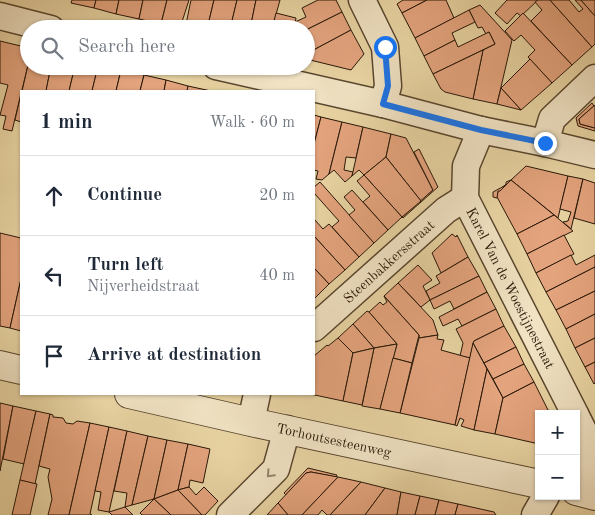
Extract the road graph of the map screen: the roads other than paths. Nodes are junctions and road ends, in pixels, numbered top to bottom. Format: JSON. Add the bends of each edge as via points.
{"nodes":[{"id":1,"x":362,"y":0,"type":"edge"},
{"id":2,"x":0,"y":16,"type":"edge"},
{"id":3,"x":20,"y":21,"type":"edge"},
{"id":4,"x":256,"y":75,"type":"edge"},
{"id":5,"x":595,"y":78,"type":"edge"},
{"id":6,"x":383,"y":104,"type":"junction"},
{"id":7,"x":481,"y":130,"type":"junction"},
{"id":8,"x":545,"y":143,"type":"junction"},
{"id":9,"x":595,"y":154,"type":"edge"},
{"id":10,"x":465,"y":198,"type":"junction"},
{"id":11,"x":315,"y":327,"type":"edge"},
{"id":12,"x":0,"y":365,"type":"edge"},
{"id":13,"x":20,"y":370,"type":"edge"},
{"id":14,"x":133,"y":395,"type":"edge"},
{"id":15,"x":257,"y":395,"type":"edge"},
{"id":16,"x":573,"y":410,"type":"edge"},
{"id":17,"x":251,"y":422,"type":"junction"},
{"id":18,"x":580,"y":423,"type":"edge"},
{"id":19,"x":287,"y":429,"type":"junction"},
{"id":20,"x":535,"y":483,"type":"edge"},
{"id":21,"x":583,"y":493,"type":"edge"},
{"id":22,"x":544,"y":500,"type":"edge"},
{"id":23,"x":230,"y":515,"type":"edge"},
{"id":24,"x":536,"y":515,"type":"edge"}],
"edges":[{"from":1,"to":6,"type":"street","via":[[385,47],[388,86]]},
{"from":2,"to":3,"type":"street"},
{"from":4,"to":6,"type":"street"},
{"from":5,"to":8,"type":"street","via":[[552,119]]},
{"from":6,"to":7,"type":"street"},
{"from":7,"to":8,"type":"street"},
{"from":7,"to":10,"type":"street","name":"Karel Van de Woestijnestraat","via":[[466,166]]},
{"from":8,"to":9,"type":"street"},
{"from":10,"to":11,"type":"street","name":"Steenbakkersstraat","via":[[446,210]]},
{"from":10,"to":16,"type":"street","name":"Karel Van de Woestijnestraat"},
{"from":12,"to":13,"type":"street"},
{"from":14,"to":17,"type":"street","name":"Torhoutsesteenweg"},
{"from":15,"to":17,"type":"street"},
{"from":17,"to":19,"type":"street","name":"Torhoutsesteenweg"},
{"from":18,"to":21,"type":"street","name":"Karel Van de Woestijnestraat","via":[[590,456]]},
{"from":19,"to":20,"type":"street","name":"Torhoutsesteenweg"},
{"from":19,"to":23,"type":"street","one_way":true,"via":[[276,468]]},
{"from":22,"to":24,"type":"street"}]}
